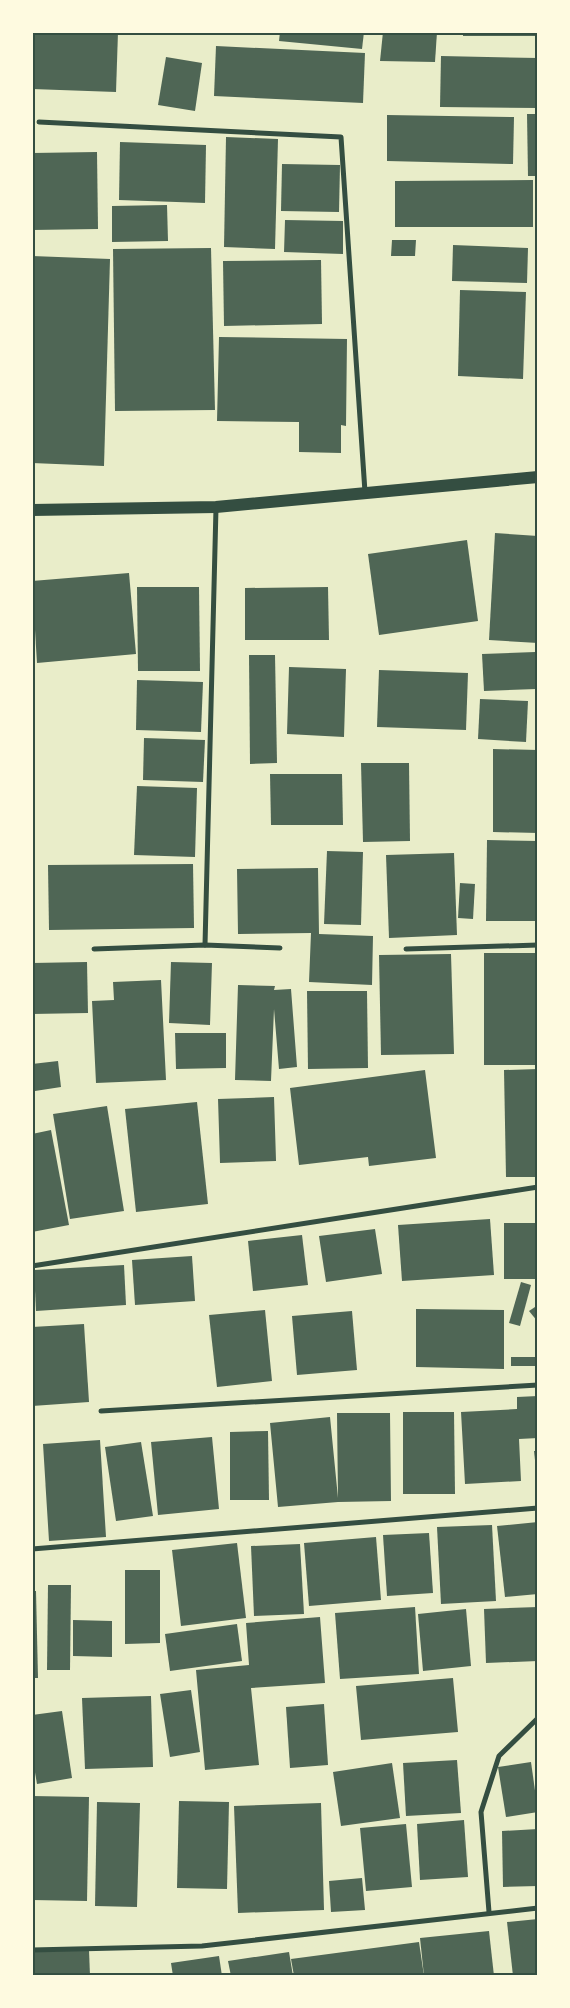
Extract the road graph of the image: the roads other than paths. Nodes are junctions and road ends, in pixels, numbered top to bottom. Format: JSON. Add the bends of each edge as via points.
{"nodes":[{"id":1,"x":38,"y":122,"type":"dead end"},
{"id":2,"x":538,"y":477,"type":"edge"},
{"id":3,"x":365,"y":493,"type":"junction"},
{"id":4,"x":216,"y":507,"type":"junction"},
{"id":5,"x":32,"y":510,"type":"edge"},
{"id":6,"x":205,"y":945,"type":"junction"},
{"id":7,"x":538,"y":945,"type":"edge"},
{"id":8,"x":280,"y":948,"type":"dead end"},
{"id":9,"x":94,"y":949,"type":"dead end"},
{"id":10,"x":406,"y":949,"type":"dead end"},
{"id":11,"x":538,"y":1187,"type":"edge"},
{"id":12,"x":32,"y":1266,"type":"edge"},
{"id":13,"x":538,"y":1385,"type":"edge"},
{"id":14,"x":100,"y":1410,"type":"dead end"},
{"id":15,"x":538,"y":1508,"type":"edge"},
{"id":16,"x":32,"y":1549,"type":"edge"},
{"id":17,"x":538,"y":1718,"type":"edge"},
{"id":18,"x":538,"y":1908,"type":"edge"},
{"id":19,"x":489,"y":1912,"type":"junction"},
{"id":20,"x":32,"y":1950,"type":"edge"}],
"edges":[{"from":1,"to":3,"type":"street","via":[[341,138]]},
{"from":2,"to":3,"type":"main road"},
{"from":3,"to":4,"type":"main road"},
{"from":4,"to":5,"type":"main road"},
{"from":4,"to":6,"type":"street"},
{"from":6,"to":8,"type":"street"},
{"from":6,"to":9,"type":"street"},
{"from":7,"to":10,"type":"street"},
{"from":11,"to":12,"type":"street"},
{"from":13,"to":14,"type":"street"},
{"from":15,"to":16,"type":"street"},
{"from":17,"to":19,"type":"street","via":[[499,1756],[481,1812]]},
{"from":18,"to":19,"type":"street"},
{"from":19,"to":20,"type":"street","via":[[202,1946]]}]}
